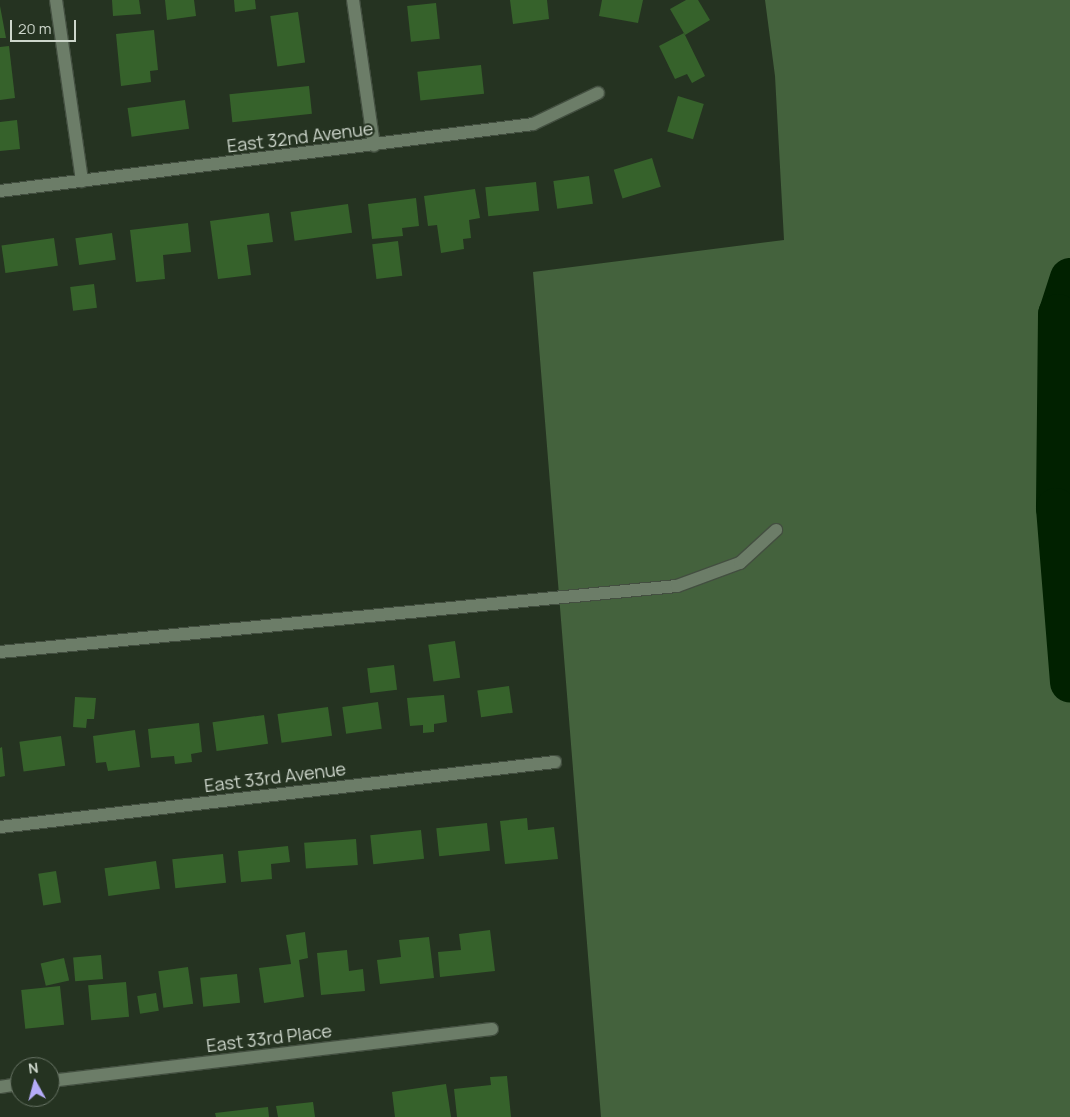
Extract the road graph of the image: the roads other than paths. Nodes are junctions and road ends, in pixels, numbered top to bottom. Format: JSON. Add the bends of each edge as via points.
{"nodes":[{"id":1,"x":56,"y":0,"type":"edge"},
{"id":2,"x":353,"y":0,"type":"edge"},
{"id":3,"x":598,"y":93,"type":"dead end"},
{"id":4,"x":374,"y":145,"type":"junction"},
{"id":5,"x":82,"y":181,"type":"junction"},
{"id":6,"x":0,"y":191,"type":"edge"},
{"id":7,"x":776,"y":530,"type":"dead end"},
{"id":8,"x":0,"y":652,"type":"edge"},
{"id":9,"x":555,"y":762,"type":"dead end"},
{"id":10,"x":0,"y":827,"type":"edge"},
{"id":11,"x":492,"y":1029,"type":"dead end"},
{"id":12,"x":60,"y":1080,"type":"edge"}],
"edges":[{"from":1,"to":5,"type":"street"},
{"from":2,"to":4,"type":"street"},
{"from":3,"to":4,"type":"street","name":"East 32nd Avenue","via":[[533,124]]},
{"from":4,"to":5,"type":"street","name":"East 32nd Avenue"},
{"from":5,"to":6,"type":"street","name":"East 32nd Avenue"},
{"from":7,"to":8,"type":"street","via":[[740,563],[677,586]]},
{"from":9,"to":10,"type":"street","name":"East 33rd Avenue"},
{"from":11,"to":12,"type":"street","name":"East 33rd Place"}]}
